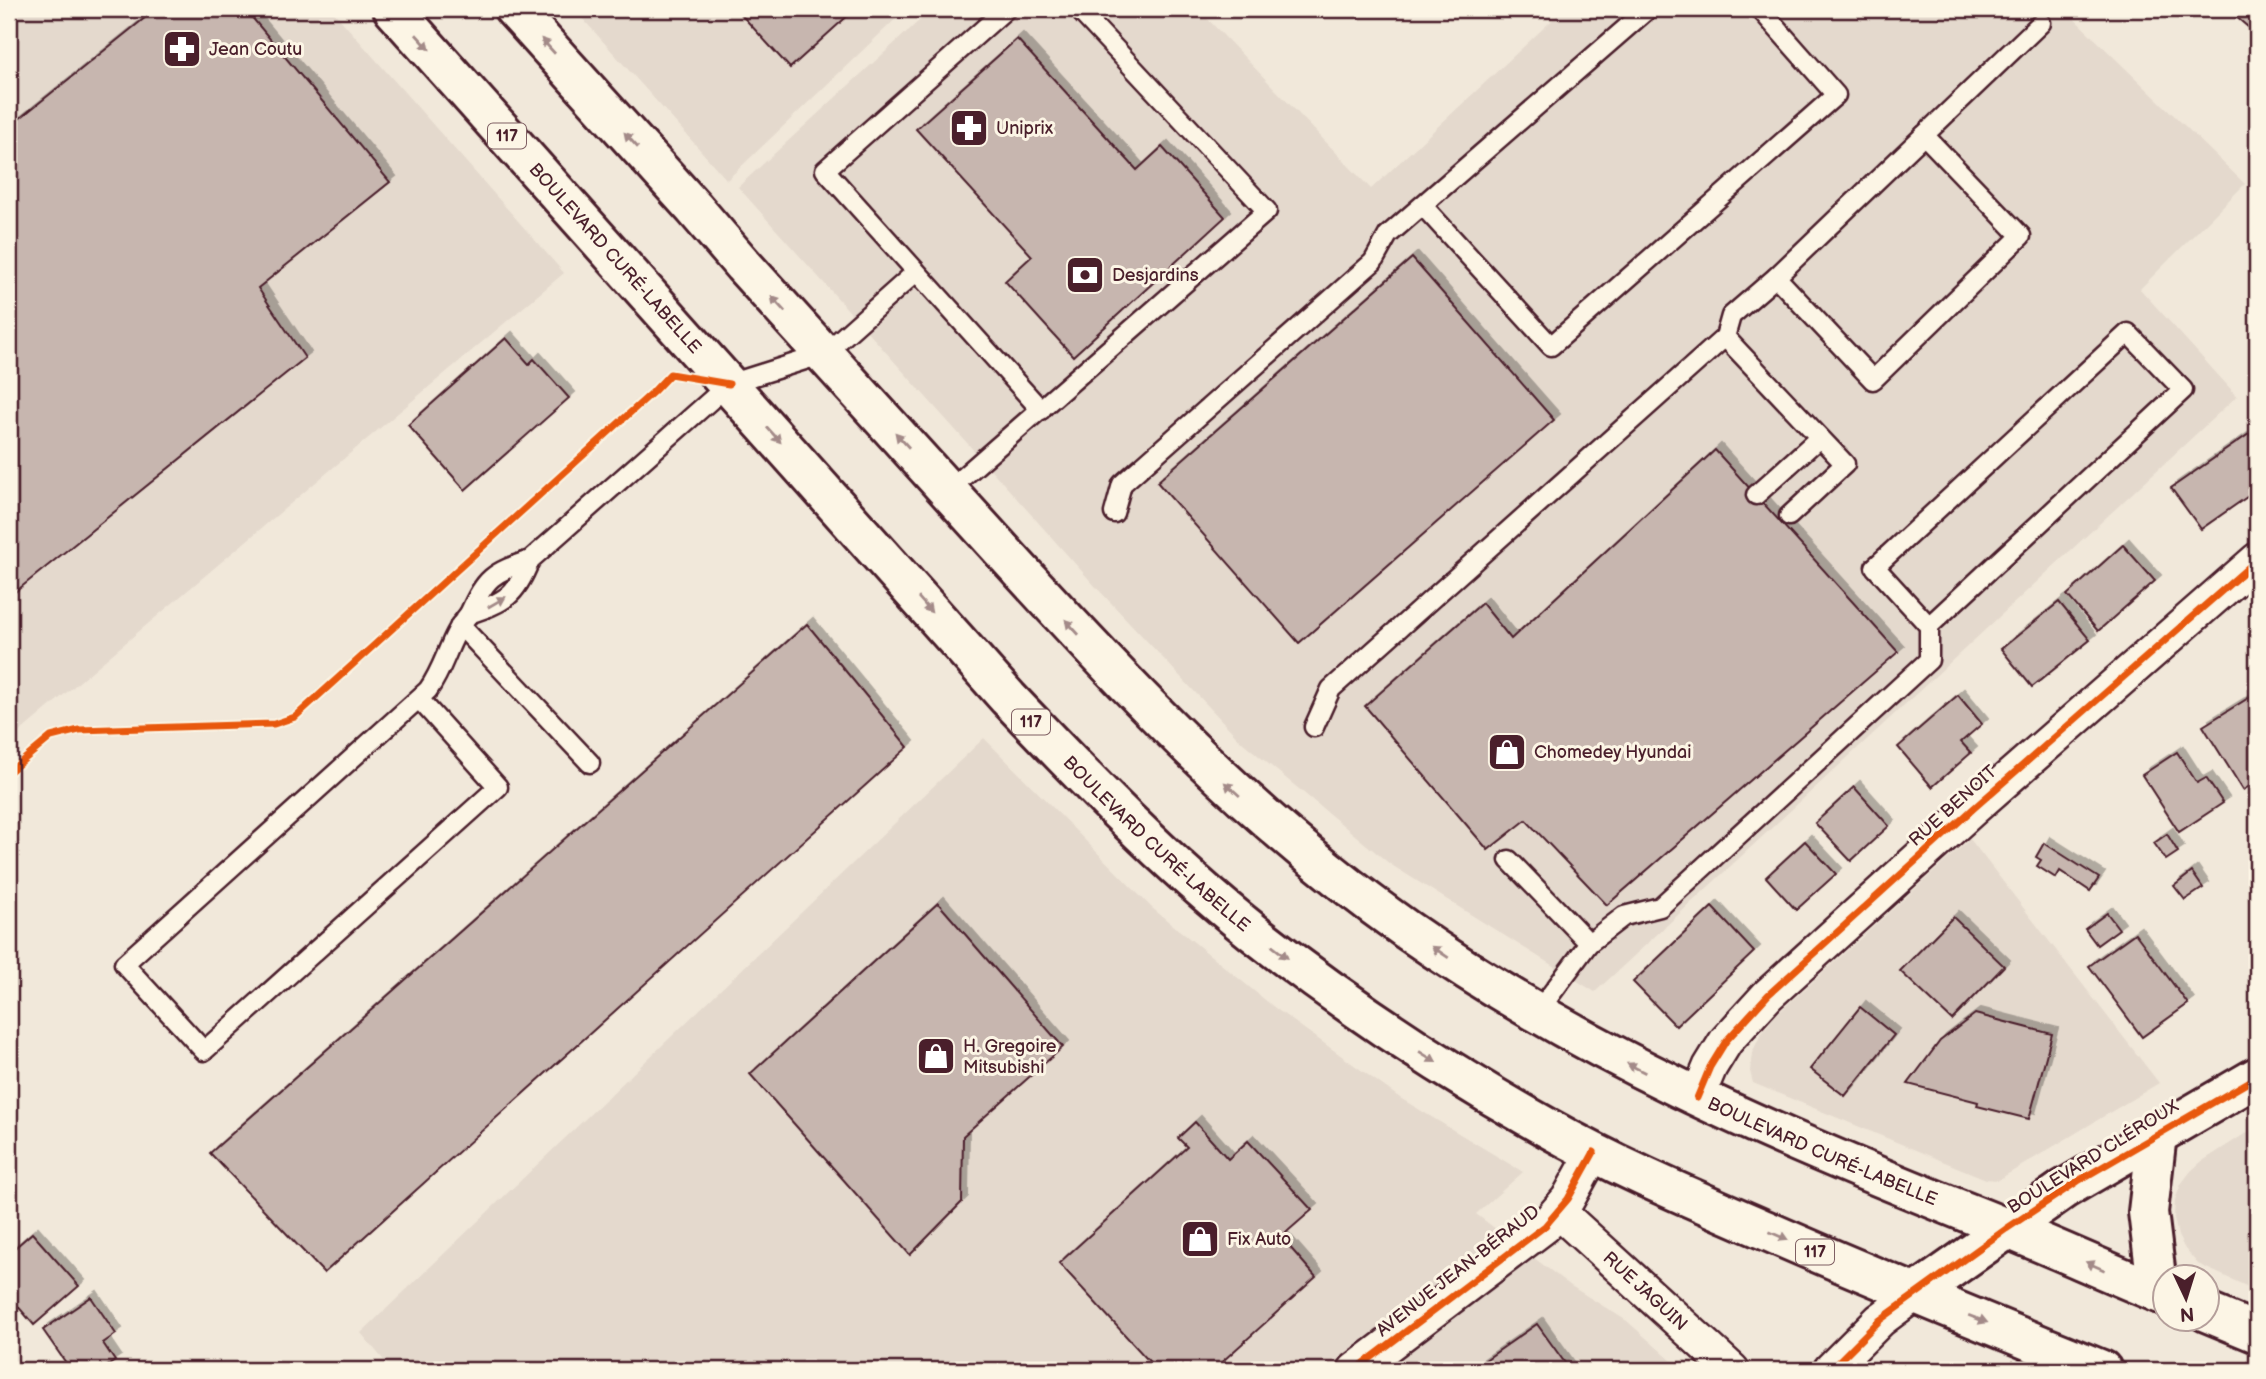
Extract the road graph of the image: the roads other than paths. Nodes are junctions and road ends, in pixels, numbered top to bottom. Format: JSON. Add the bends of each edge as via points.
{"nodes":[{"id":1,"x":393,"y":9,"type":"edge"},
{"id":2,"x":514,"y":9,"type":"edge"},
{"id":3,"x":1006,"y":9,"type":"edge"},
{"id":4,"x":1078,"y":9,"type":"edge"},
{"id":5,"x":1648,"y":9,"type":"edge"},
{"id":6,"x":1760,"y":9,"type":"edge"},
{"id":7,"x":2041,"y":23,"type":"dead end"},
{"id":8,"x":1924,"y":135,"type":"junction"},
{"id":9,"x":1423,"y":206,"type":"junction"},
{"id":10,"x":916,"y":272,"type":"junction"},
{"id":11,"x":1776,"y":277,"type":"junction"},
{"id":12,"x":1725,"y":337,"type":"junction"},
{"id":13,"x":824,"y":354,"type":"junction"},
{"id":14,"x":729,"y":384,"type":"junction"},
{"id":15,"x":1041,"y":410,"type":"junction"},
{"id":16,"x":1819,"y":438,"type":"junction"},
{"id":17,"x":947,"y":491,"type":"junction"},
{"id":18,"x":1756,"y":495,"type":"dead end"},
{"id":19,"x":1114,"y":513,"type":"dead end"},
{"id":20,"x":1789,"y":516,"type":"dead end"},
{"id":21,"x":2257,"y":560,"type":"edge"},
{"id":22,"x":465,"y":620,"type":"junction"},
{"id":23,"x":1929,"y":626,"type":"junction"},
{"id":24,"x":419,"y":699,"type":"junction"},
{"id":25,"x":1314,"y":727,"type":"dead end"},
{"id":26,"x":590,"y":763,"type":"dead end"},
{"id":27,"x":1509,"y":860,"type":"dead end"},
{"id":28,"x":1589,"y":943,"type":"junction"},
{"id":29,"x":1536,"y":1013,"type":"junction"},
{"id":30,"x":2257,"y":1077,"type":"edge"},
{"id":31,"x":1697,"y":1098,"type":"junction"},
{"id":32,"x":2157,"y":1134,"type":"junction"},
{"id":33,"x":1594,"y":1152,"type":"junction"},
{"id":34,"x":1559,"y":1212,"type":"junction"},
{"id":35,"x":2006,"y":1228,"type":"junction"},
{"id":36,"x":2156,"y":1264,"type":"edge"},
{"id":37,"x":2150,"y":1289,"type":"edge"},
{"id":38,"x":1915,"y":1294,"type":"junction"},
{"id":39,"x":2220,"y":1317,"type":"edge"},
{"id":40,"x":2257,"y":1333,"type":"edge"},
{"id":41,"x":1355,"y":1370,"type":"edge"},
{"id":42,"x":1731,"y":1370,"type":"edge"},
{"id":43,"x":1829,"y":1370,"type":"edge"},
{"id":44,"x":2102,"y":1370,"type":"edge"}],
"edges":[{"from":1,"to":14,"type":"main road","name":"BOULEVARD CURÉ-LABELLE","number":"117","one_way":true},
{"from":13,"to":2,"type":"main road","name":"BOULEVARD CURÉ-LABELLE","one_way":true},
{"from":3,"to":10,"type":"lane","via":[[825,170]]},
{"from":4,"to":15,"type":"lane","via":[[1267,211]]},
{"from":5,"to":9,"type":"lane"},
{"from":6,"to":9,"type":"lane","via":[[1836,95],[1551,346]]},
{"from":7,"to":8,"type":"lane"},
{"from":8,"to":11,"type":"lane"},
{"from":8,"to":11,"type":"lane","via":[[2021,236],[1873,380]]},
{"from":9,"to":19,"type":"lane","via":[[1388,235],[1373,262],[1122,484]]},
{"from":10,"to":13,"type":"lane"},
{"from":10,"to":15,"type":"lane"},
{"from":11,"to":12,"type":"lane","via":[[1731,316]]},
{"from":12,"to":16,"type":"lane"},
{"from":12,"to":25,"type":"lane","via":[[1331,689]]},
{"from":13,"to":14,"type":"lane"},
{"from":17,"to":13,"type":"main road","name":"BOULEVARD CURÉ-LABELLE","one_way":true},
{"from":14,"to":22,"type":"lane","via":[[530,560],[502,569],[481,589]]},
{"from":14,"to":33,"type":"main road","name":"BOULEVARD CURÉ-LABELLE","number":"117","one_way":true,"via":[[1073,766],[1205,891],[1371,1019],[1468,1082]]},
{"from":15,"to":17,"type":"lane"},
{"from":16,"to":18,"type":"lane"},
{"from":16,"to":20,"type":"lane","via":[[1844,464]]},
{"from":29,"to":17,"type":"main road","name":"BOULEVARD CURÉ-LABELLE","one_way":true,"via":[[1406,929],[1247,802],[1109,667]]},
{"from":21,"to":31,"type":"street","name":"RUE BENOIT","via":[[1768,995],[1726,1041]]},
{"from":22,"to":24,"type":"lane","via":[[453,635],[436,678]]},
{"from":22,"to":26,"type":"lane"},
{"from":23,"to":23,"type":"lane","via":[[2183,390],[2128,333],[1875,566]]},
{"from":23,"to":28,"type":"lane","via":[[1929,660],[1660,906],[1624,916]]},
{"from":24,"to":24,"type":"lane","via":[[124,964],[204,1051],[498,787]]},
{"from":27,"to":28,"type":"lane"},
{"from":28,"to":29,"type":"lane"},
{"from":31,"to":29,"type":"main road","name":"BOULEVARD CURÉ-LABELLE","one_way":true},
{"from":30,"to":32,"type":"main road","name":"BOULEVARD CLÉROUX"},
{"from":31,"to":35,"type":"main road","name":"BOULEVARD CURÉ-LABELLE"},
{"from":32,"to":35,"type":"main road","name":"BOULEVARD CLÉROUX"},
{"from":32,"to":36,"type":"main road","via":[[2148,1212]]},
{"from":33,"to":34,"type":"street","name":"AVENUE JEAN-BÉRAUD"},
{"from":33,"to":38,"type":"main road","name":"BOULEVARD CURÉ-LABELLE","number":"117","one_way":true},
{"from":34,"to":41,"type":"street","name":"AVENUE JEAN-BÉRAUD"},
{"from":34,"to":42,"type":"street","name":"RUE JAGUIN"},
{"from":37,"to":35,"type":"main road","name":"BOULEVARD CURÉ-LABELLE","one_way":true},
{"from":35,"to":38,"type":"main road","name":"BOULEVARD CLÉROUX"},
{"from":38,"to":43,"type":"street"},
{"from":38,"to":44,"type":"main road","name":"BOULEVARD CURÉ-LABELLE","number":"117","one_way":true},
{"from":39,"to":40,"type":"main road"}]}
